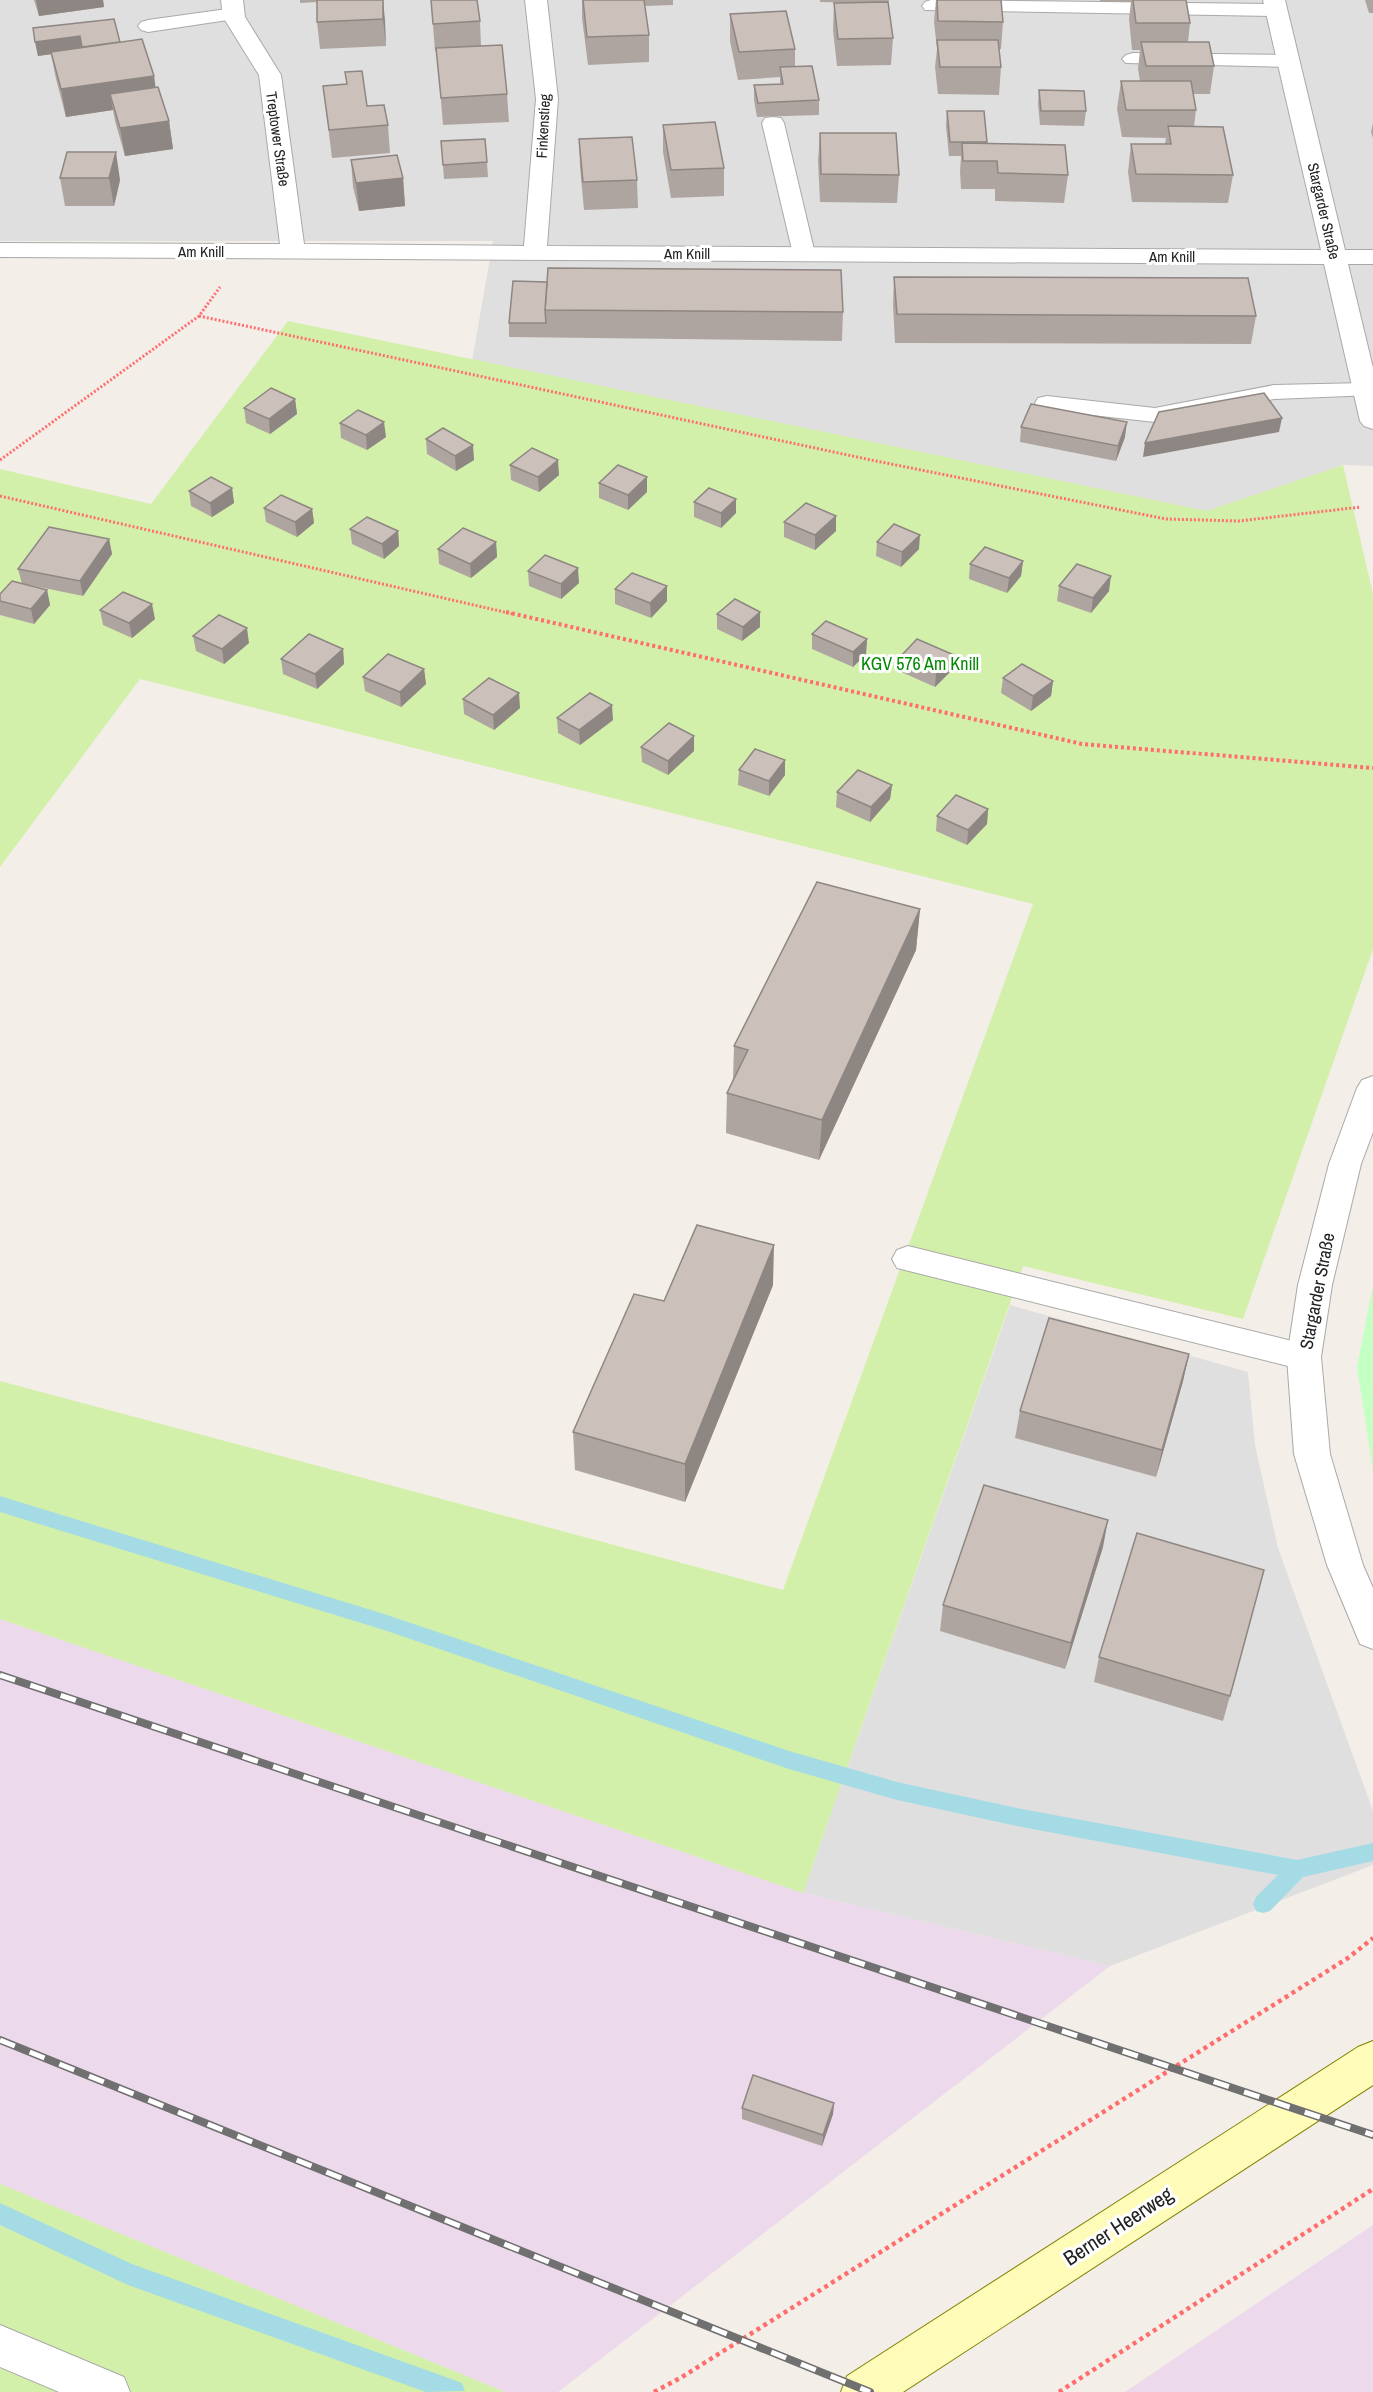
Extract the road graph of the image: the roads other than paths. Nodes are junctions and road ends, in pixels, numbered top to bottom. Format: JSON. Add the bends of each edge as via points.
{"nodes":[{"id":1,"x":536,"y":0,"type":"edge"},
{"id":2,"x":1275,"y":5,"type":"edge"},
{"id":3,"x":932,"y":6,"type":"dead end"},
{"id":4,"x":233,"y":7,"type":"edge"},
{"id":5,"x":148,"y":26,"type":"dead end"},
{"id":6,"x":1133,"y":59,"type":"dead end"},
{"id":7,"x":1288,"y":61,"type":"junction"},
{"id":8,"x":773,"y":123,"type":"dead end"},
{"id":9,"x":0,"y":250,"type":"edge"},
{"id":10,"x":293,"y":251,"type":"junction"},
{"id":11,"x":535,"y":252,"type":"junction"},
{"id":12,"x":804,"y":254,"type":"junction"},
{"id":13,"x":1335,"y":257,"type":"junction"},
{"id":14,"x":1373,"y":257,"type":"edge"},
{"id":15,"x":1366,"y":390,"type":"junction"},
{"id":16,"x":1047,"y":403,"type":"dead end"},
{"id":17,"x":1373,"y":421,"type":"edge"},
{"id":18,"x":1373,"y":1088,"type":"edge"},
{"id":19,"x":908,"y":1259,"type":"dead end"},
{"id":20,"x":1304,"y":1357,"type":"junction"},
{"id":21,"x":1373,"y":1633,"type":"edge"},
{"id":22,"x":1373,"y":2061,"type":"edge"},
{"id":23,"x":0,"y":2346,"type":"edge"},
{"id":24,"x":110,"y":2392,"type":"edge"},
{"id":25,"x":863,"y":2392,"type":"edge"}],
"edges":[{"from":1,"to":11,"type":"street","name":"Finkenstieg","via":[[547,99]]},
{"from":2,"to":3,"type":"lane"},
{"from":2,"to":7,"type":"street","name":"Stargarder Straße"},
{"from":4,"to":5,"type":"lane"},
{"from":4,"to":10,"type":"street","name":"Treptower Straße","via":[[270,75]]},
{"from":6,"to":7,"type":"lane"},
{"from":7,"to":13,"type":"street","name":"Stargarder Straße"},
{"from":8,"to":12,"type":"lane"},
{"from":9,"to":10,"type":"street","name":"Am Knill"},
{"from":10,"to":11,"type":"street","name":"Am Knill"},
{"from":11,"to":12,"type":"street","name":"Am Knill"},
{"from":12,"to":13,"type":"street","name":"Am Knill"},
{"from":13,"to":14,"type":"street","name":"Am Knill"},
{"from":13,"to":15,"type":"street","name":"Stargarder Straße"},
{"from":15,"to":16,"type":"lane","via":[[1274,392],[1155,415]]},
{"from":15,"to":17,"type":"street","name":"Stargarder Straße"},
{"from":18,"to":20,"type":"street","name":"Stargarder Straße","via":[[1345,1164],[1315,1285]]},
{"from":19,"to":20,"type":"lane"},
{"from":20,"to":21,"type":"street","name":"Stargarder Straße","via":[[1312,1454],[1345,1565]]},
{"from":22,"to":25,"type":"main road","name":"Berner Heerweg"},
{"from":23,"to":24,"type":"lane"}]}
